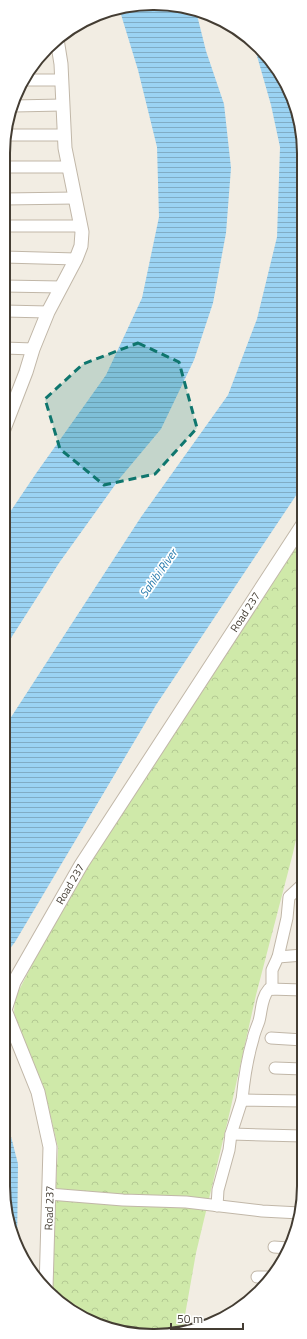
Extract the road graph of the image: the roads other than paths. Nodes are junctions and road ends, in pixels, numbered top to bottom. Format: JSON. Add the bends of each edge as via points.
{"nodes":[{"id":1,"x":58,"y":47,"type":"edge"},
{"id":2,"x":30,"y":80,"type":"edge"},
{"id":3,"x":62,"y":80,"type":"junction"},
{"id":4,"x":62,"y":105,"type":"junction"},
{"id":5,"x":18,"y":106,"type":"edge"},
{"id":6,"x":11,"y":135,"type":"edge"},
{"id":7,"x":64,"y":135,"type":"junction"},
{"id":8,"x":10,"y":167,"type":"edge"},
{"id":9,"x":68,"y":167,"type":"junction"},
{"id":10,"x":75,"y":198,"type":"junction"},
{"id":11,"x":10,"y":199,"type":"edge"},
{"id":12,"x":10,"y":226,"type":"edge"},
{"id":13,"x":80,"y":226,"type":"junction"},
{"id":14,"x":10,"y":257,"type":"edge"},
{"id":15,"x":76,"y":259,"type":"junction"},
{"id":16,"x":10,"y":286,"type":"edge"},
{"id":17,"x":61,"y":287,"type":"junction"},
{"id":18,"x":10,"y":311,"type":"edge"},
{"id":19,"x":48,"y":312,"type":"junction"},
{"id":20,"x":10,"y":348,"type":"edge"},
{"id":21,"x":33,"y":349,"type":"junction"},
{"id":22,"x":10,"y":413,"type":"edge"},
{"id":23,"x":297,"y":533,"type":"edge"},
{"id":24,"x":297,"y":890,"type":"edge"},
{"id":25,"x":297,"y":955,"type":"edge"},
{"id":26,"x":278,"y":957,"type":"junction"},
{"id":27,"x":272,"y":989,"type":"junction"},
{"id":28,"x":297,"y":990,"type":"edge"},
{"id":29,"x":10,"y":994,"type":"edge"},
{"id":30,"x":10,"y":1022,"type":"edge"},
{"id":31,"x":271,"y":1038,"type":"dead end"},
{"id":32,"x":297,"y":1040,"type":"edge"},
{"id":33,"x":275,"y":1068,"type":"dead end"},
{"id":34,"x":297,"y":1069,"type":"edge"},
{"id":35,"x":242,"y":1100,"type":"junction"},
{"id":36,"x":297,"y":1101,"type":"edge"},
{"id":37,"x":231,"y":1134,"type":"junction"},
{"id":38,"x":297,"y":1136,"type":"edge"},
{"id":39,"x":49,"y":1194,"type":"junction"},
{"id":40,"x":217,"y":1206,"type":"junction"},
{"id":41,"x":294,"y":1213,"type":"edge"},
{"id":42,"x":274,"y":1247,"type":"dead end"},
{"id":43,"x":283,"y":1248,"type":"edge"},
{"id":44,"x":257,"y":1277,"type":"dead end"},
{"id":45,"x":264,"y":1277,"type":"edge"},
{"id":46,"x":46,"y":1280,"type":"edge"}],
"edges":[{"from":1,"to":3,"type":"street"},
{"from":2,"to":3,"type":"street"},
{"from":3,"to":4,"type":"street"},
{"from":4,"to":5,"type":"street"},
{"from":4,"to":7,"type":"street"},
{"from":6,"to":7,"type":"street"},
{"from":7,"to":9,"type":"street"},
{"from":8,"to":9,"type":"street"},
{"from":9,"to":10,"type":"street"},
{"from":10,"to":11,"type":"street"},
{"from":10,"to":13,"type":"street"},
{"from":12,"to":13,"type":"street"},
{"from":13,"to":15,"type":"street","via":[[81,246]]},
{"from":14,"to":15,"type":"street"},
{"from":15,"to":17,"type":"street"},
{"from":16,"to":17,"type":"street"},
{"from":17,"to":19,"type":"street"},
{"from":18,"to":19,"type":"street"},
{"from":19,"to":21,"type":"street"},
{"from":20,"to":21,"type":"street"},
{"from":21,"to":22,"type":"street"},
{"from":23,"to":29,"type":"street","name":"Road 237","via":[[81,865],[14,982]]},
{"from":24,"to":26,"type":"street","via":[[289,897]]},
{"from":25,"to":26,"type":"street"},
{"from":26,"to":27,"type":"street","via":[[272,970]]},
{"from":27,"to":28,"type":"street"},
{"from":27,"to":35,"type":"street","via":[[266,994],[253,1038],[245,1070]]},
{"from":30,"to":39,"type":"street","name":"Road 237","via":[[38,1092],[50,1147]]},
{"from":31,"to":32,"type":"street"},
{"from":33,"to":34,"type":"street"},
{"from":35,"to":36,"type":"street"},
{"from":35,"to":37,"type":"street"},
{"from":37,"to":38,"type":"street"},
{"from":37,"to":40,"type":"street","via":[[218,1190]]},
{"from":39,"to":40,"type":"street"},
{"from":39,"to":46,"type":"street","name":"Road 237"},
{"from":40,"to":41,"type":"street"},
{"from":42,"to":43,"type":"street"},
{"from":44,"to":45,"type":"street"}]}
